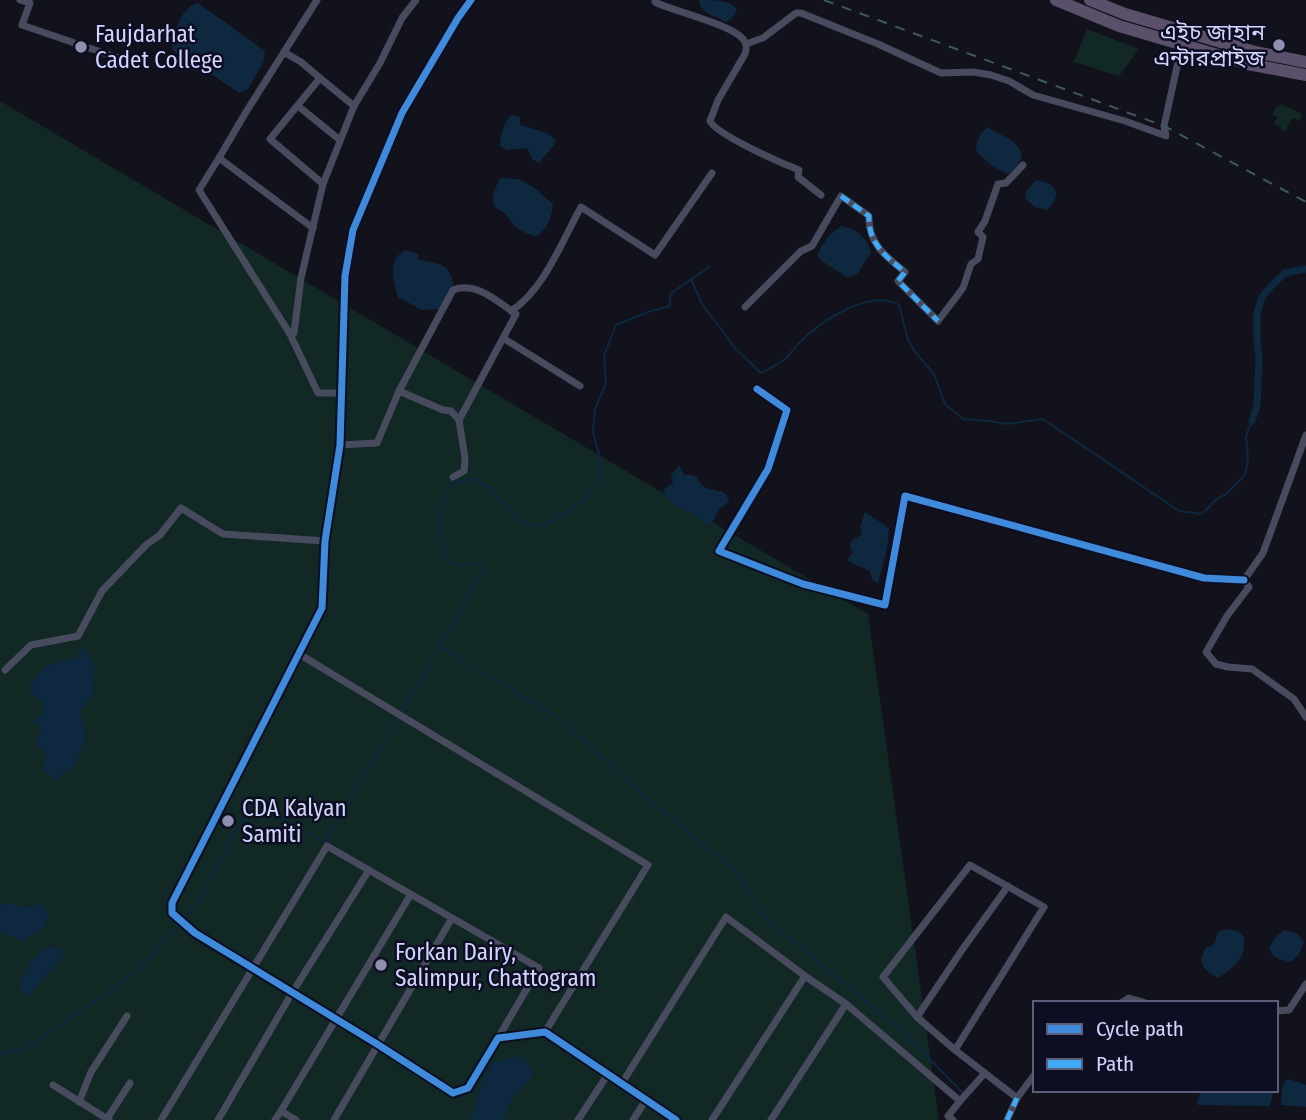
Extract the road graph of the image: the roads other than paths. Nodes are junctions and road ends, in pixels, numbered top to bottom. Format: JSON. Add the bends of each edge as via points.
{"nodes":[{"id":1,"x":20,"y":0,"type":"edge"},
{"id":2,"x":317,"y":0,"type":"edge"},
{"id":3,"x":416,"y":0,"type":"edge"},
{"id":4,"x":471,"y":0,"type":"edge"},
{"id":5,"x":654,"y":0,"type":"edge"},
{"id":6,"x":1090,"y":0,"type":"edge"},
{"id":7,"x":1063,"y":2,"type":"edge"},
{"id":8,"x":746,"y":44,"type":"junction"},
{"id":9,"x":1182,"y":44,"type":"junction"},
{"id":10,"x":284,"y":52,"type":"junction"},
{"id":11,"x":1306,"y":62,"type":"edge"},
{"id":12,"x":133,"y":63,"type":"dead end"},
{"id":13,"x":1306,"y":75,"type":"edge"},
{"id":14,"x":320,"y":78,"type":"junction"},
{"id":15,"x":298,"y":106,"type":"junction"},
{"id":16,"x":354,"y":106,"type":"junction"},
{"id":17,"x":340,"y":140,"type":"junction"},
{"id":18,"x":219,"y":158,"type":"junction"},
{"id":19,"x":1023,"y":165,"type":"dead end"},
{"id":20,"x":712,"y":173,"type":"dead end"},
{"id":21,"x":323,"y":184,"type":"junction"},
{"id":22,"x":821,"y":195,"type":"dead end"},
{"id":23,"x":313,"y":228,"type":"junction"},
{"id":24,"x":745,"y":307,"type":"dead end"},
{"id":25,"x":511,"y":311,"type":"junction"},
{"id":26,"x":290,"y":334,"type":"junction"},
{"id":27,"x":503,"y":338,"type":"junction"},
{"id":28,"x":580,"y":386,"type":"dead end"},
{"id":29,"x":757,"y":389,"type":"dead end"},
{"id":30,"x":399,"y":391,"type":"junction"},
{"id":31,"x":342,"y":393,"type":"junction"},
{"id":32,"x":459,"y":420,"type":"junction"},
{"id":33,"x":1306,"y":435,"type":"edge"},
{"id":34,"x":340,"y":445,"type":"junction"},
{"id":35,"x":453,"y":477,"type":"dead end"},
{"id":36,"x":325,"y":541,"type":"junction"},
{"id":37,"x":1244,"y":580,"type":"junction"},
{"id":38,"x":299,"y":654,"type":"junction"},
{"id":39,"x":5,"y":670,"type":"dead end"},
{"id":40,"x":1306,"y":717,"type":"edge"},
{"id":41,"x":369,"y":870,"type":"junction"},
{"id":42,"x":1008,"y":886,"type":"junction"},
{"id":43,"x":411,"y":894,"type":"junction"},
{"id":44,"x":452,"y":918,"type":"junction"},
{"id":45,"x":253,"y":970,"type":"junction"},
{"id":46,"x":805,"y":976,"type":"junction"},
{"id":47,"x":1306,"y":984,"type":"edge"},
{"id":48,"x":292,"y":993,"type":"junction"},
{"id":49,"x":846,"y":1004,"type":"junction"},
{"id":50,"x":1278,"y":1011,"type":"edge"},
{"id":51,"x":127,"y":1016,"type":"dead end"},
{"id":52,"x":917,"y":1017,"type":"junction"},
{"id":53,"x":336,"y":1019,"type":"junction"},
{"id":54,"x":545,"y":1032,"type":"junction"},
{"id":55,"x":498,"y":1038,"type":"junction"},
{"id":56,"x":377,"y":1044,"type":"junction"},
{"id":57,"x":955,"y":1049,"type":"junction"},
{"id":58,"x":985,"y":1073,"type":"junction"},
{"id":59,"x":608,"y":1074,"type":"junction"},
{"id":60,"x":1033,"y":1077,"type":"edge"},
{"id":61,"x":130,"y":1083,"type":"dead end"},
{"id":62,"x":622,"y":1083,"type":"junction"},
{"id":63,"x":53,"y":1085,"type":"dead end"},
{"id":64,"x":1017,"y":1098,"type":"junction"},
{"id":65,"x":646,"y":1100,"type":"junction"},
{"id":66,"x":960,"y":1101,"type":"junction"},
{"id":67,"x":79,"y":1102,"type":"junction"},
{"id":68,"x":281,"y":1111,"type":"junction"},
{"id":69,"x":108,"y":1119,"type":"edge"},
{"id":70,"x":948,"y":1119,"type":"edge"},
{"id":71,"x":162,"y":1120,"type":"edge"},
{"id":72,"x":218,"y":1120,"type":"edge"},
{"id":73,"x":275,"y":1120,"type":"edge"},
{"id":74,"x":296,"y":1120,"type":"edge"},
{"id":75,"x":334,"y":1120,"type":"edge"},
{"id":76,"x":578,"y":1120,"type":"edge"},
{"id":77,"x":633,"y":1120,"type":"edge"},
{"id":78,"x":676,"y":1120,"type":"edge"},
{"id":79,"x":712,"y":1120,"type":"edge"},
{"id":80,"x":771,"y":1120,"type":"edge"},
{"id":81,"x":1007,"y":1120,"type":"edge"}],
"edges":[{"from":1,"to":12,"type":"street","via":[[30,3],[22,25]]},
{"from":2,"to":10,"type":"street"},
{"from":3,"to":16,"type":"street"},
{"from":4,"to":31,"type":"street","via":[[402,113],[353,230],[345,276]]},
{"from":5,"to":8,"type":"street","via":[[738,34]]},
{"from":6,"to":11,"type":"highway","via":[[1241,48]]},
{"from":7,"to":9,"type":"highway","via":[[1119,26]]},
{"from":8,"to":9,"type":"street","via":[[801,13],[941,73],[990,75],[1033,95],[1166,136],[1164,126]]},
{"from":8,"to":22,"type":"street","via":[[741,63],[710,121],[728,136],[799,170],[797,177]]},
{"from":9,"to":13,"type":"highway"},
{"from":10,"to":14,"type":"street"},
{"from":10,"to":18,"type":"street"},
{"from":14,"to":15,"type":"street"},
{"from":14,"to":16,"type":"street"},
{"from":15,"to":17,"type":"street"},
{"from":15,"to":21,"type":"street","via":[[270,139]]},
{"from":16,"to":17,"type":"street"},
{"from":17,"to":21,"type":"street"},
{"from":18,"to":23,"type":"street"},
{"from":18,"to":26,"type":"street","via":[[199,190]]},
{"from":19,"to":24,"type":"street","via":[[1006,183],[998,184],[978,232],[983,237],[978,259],[938,321],[898,281],[905,272],[879,250],[869,216],[841,196],[812,246],[800,251]]},
{"from":20,"to":25,"type":"street","via":[[655,256],[581,207],[548,270],[523,304]]},
{"from":21,"to":23,"type":"street"},
{"from":23,"to":26,"type":"street","via":[[294,333]]},
{"from":25,"to":27,"type":"street","via":[[516,314]]},
{"from":25,"to":30,"type":"street","via":[[481,291],[453,290]]},
{"from":26,"to":31,"type":"street","via":[[318,393]]},
{"from":27,"to":28,"type":"street"},
{"from":27,"to":32,"type":"street"},
{"from":29,"to":37,"type":"street","via":[[787,410],[768,469],[719,551],[803,584],[885,605],[905,496],[1204,578]]},
{"from":30,"to":32,"type":"street","via":[[451,411]]},
{"from":30,"to":34,"type":"street","via":[[377,443]]},
{"from":31,"to":34,"type":"street"},
{"from":32,"to":35,"type":"street","via":[[464,471]]},
{"from":33,"to":37,"type":"street","via":[[1263,553]]},
{"from":34,"to":36,"type":"street"},
{"from":36,"to":38,"type":"street","via":[[322,608]]},
{"from":36,"to":39,"type":"street","via":[[223,534],[181,508],[102,591],[78,636],[31,645]]},
{"from":37,"to":40,"type":"street","via":[[1249,587],[1206,652],[1216,664],[1252,669],[1294,699]]},
{"from":38,"to":45,"type":"street","via":[[172,903],[172,913],[195,933]]},
{"from":38,"to":54,"type":"street","via":[[648,864]]},
{"from":41,"to":43,"type":"street"},
{"from":41,"to":45,"type":"street","via":[[327,846]]},
{"from":41,"to":48,"type":"street"},
{"from":42,"to":52,"type":"street"},
{"from":42,"to":52,"type":"street","via":[[970,865],[883,976]]},
{"from":42,"to":57,"type":"street","via":[[1044,906]]},
{"from":43,"to":44,"type":"street"},
{"from":43,"to":53,"type":"street"},
{"from":44,"to":55,"type":"street","via":[[539,968]]},
{"from":44,"to":56,"type":"street"},
{"from":45,"to":48,"type":"street"},
{"from":45,"to":71,"type":"street"},
{"from":46,"to":49,"type":"street"},
{"from":46,"to":62,"type":"street","via":[[726,917]]},
{"from":46,"to":79,"type":"street"},
{"from":47,"to":50,"type":"street","via":[[1289,1010]]},
{"from":48,"to":53,"type":"street"},
{"from":48,"to":72,"type":"street"},
{"from":49,"to":66,"type":"street"},
{"from":49,"to":80,"type":"street"},
{"from":51,"to":67,"type":"street","via":[[91,1072]]},
{"from":52,"to":57,"type":"street"},
{"from":53,"to":56,"type":"street"},
{"from":53,"to":68,"type":"street"},
{"from":54,"to":55,"type":"street"},
{"from":54,"to":59,"type":"street"},
{"from":55,"to":56,"type":"street","via":[[468,1088],[453,1093]]},
{"from":56,"to":75,"type":"street"},
{"from":57,"to":58,"type":"street"},
{"from":58,"to":64,"type":"street"},
{"from":58,"to":66,"type":"street"},
{"from":59,"to":62,"type":"street"},
{"from":59,"to":76,"type":"street"},
{"from":60,"to":64,"type":"street"},
{"from":61,"to":69,"type":"street"},
{"from":62,"to":65,"type":"street"},
{"from":63,"to":67,"type":"street"},
{"from":64,"to":81,"type":"street"},
{"from":65,"to":77,"type":"street"},
{"from":65,"to":78,"type":"street"},
{"from":66,"to":70,"type":"street"},
{"from":67,"to":69,"type":"street"},
{"from":68,"to":73,"type":"street"},
{"from":68,"to":74,"type":"street"}]}
